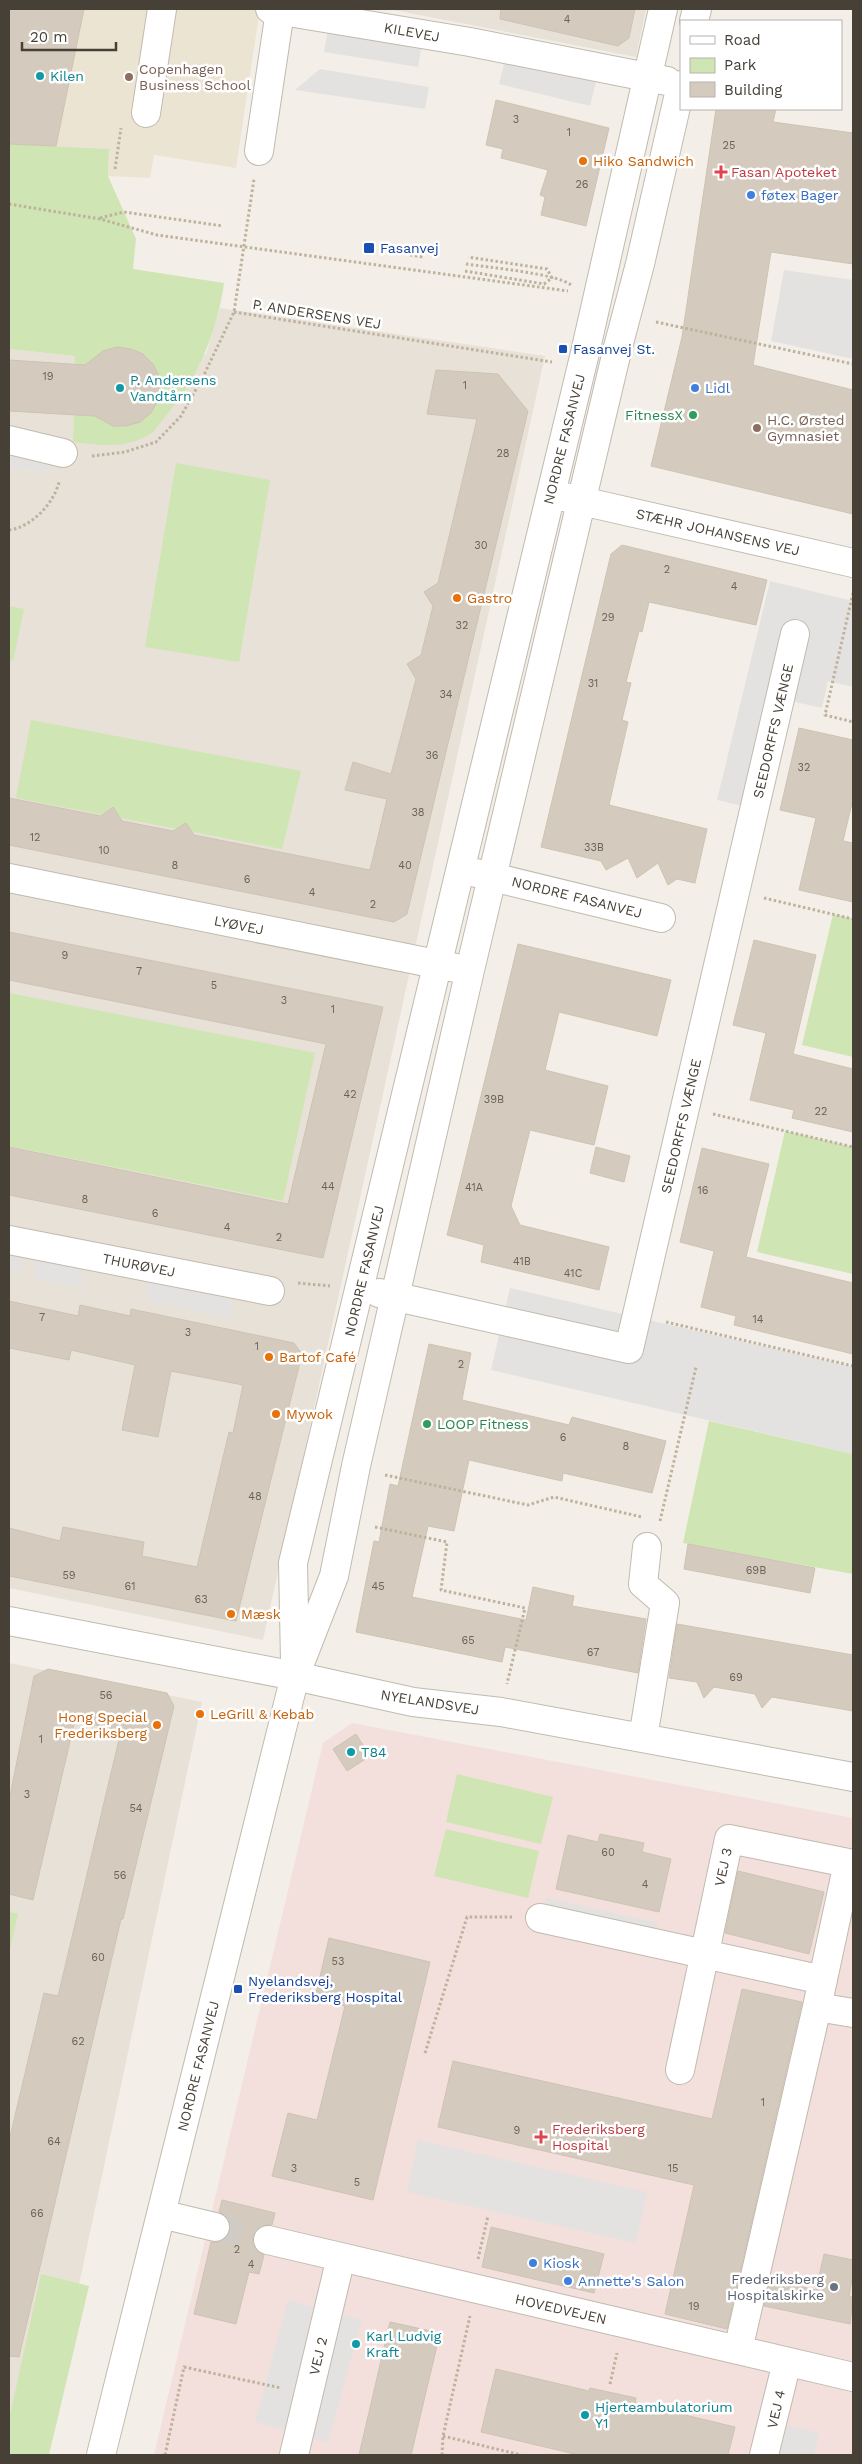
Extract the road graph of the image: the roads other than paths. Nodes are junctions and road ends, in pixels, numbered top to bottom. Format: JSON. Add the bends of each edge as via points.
{"nodes":[{"id":1,"x":162,"y":9,"type":"edge"},
{"id":2,"x":664,"y":9,"type":"edge"},
{"id":3,"x":275,"y":10,"type":"edge"},
{"id":4,"x":344,"y":15,"type":"edge"},
{"id":5,"x":649,"y":75,"type":"junction"},
{"id":6,"x":680,"y":85,"type":"edge"},
{"id":7,"x":680,"y":89,"type":"edge"},
{"id":8,"x":146,"y":113,"type":"dead end"},
{"id":9,"x":259,"y":151,"type":"road end"},
{"id":10,"x":9,"y":440,"type":"edge"},
{"id":11,"x":63,"y":453,"type":"road end"},
{"id":12,"x":550,"y":494,"type":"junction"},
{"id":13,"x":582,"y":501,"type":"junction"},
{"id":14,"x":853,"y":563,"type":"edge"},
{"id":15,"x":795,"y":634,"type":"dead end"},
{"id":16,"x":461,"y":869,"type":"junction"},
{"id":17,"x":492,"y":877,"type":"junction"},
{"id":18,"x":9,"y":878,"type":"edge"},
{"id":19,"x":662,"y":918,"type":"dead end"},
{"id":20,"x":438,"y":964,"type":"junction"},
{"id":21,"x":470,"y":970,"type":"junction"},
{"id":22,"x":9,"y":1240,"type":"edge"},
{"id":23,"x":360,"y":1289,"type":"junction"},
{"id":24,"x":270,"y":1291,"type":"road end"},
{"id":25,"x":395,"y":1296,"type":"junction"},
{"id":26,"x":647,"y":1547,"type":"dead end"},
{"id":27,"x":9,"y":1621,"type":"edge"},
{"id":28,"x":296,"y":1676,"type":"junction"},
{"id":29,"x":643,"y":1738,"type":"junction"},
{"id":30,"x":853,"y":1777,"type":"edge"},
{"id":31,"x":540,"y":1918,"type":"road end"},
{"id":32,"x":704,"y":1954,"type":"junction"},
{"id":33,"x":823,"y":1980,"type":"junction"},
{"id":34,"x":817,"y":2007,"type":"junction"},
{"id":35,"x":853,"y":2013,"type":"edge"},
{"id":36,"x":680,"y":2070,"type":"dead end"},
{"id":37,"x":161,"y":2214,"type":"junction"},
{"id":38,"x":215,"y":2227,"type":"tunnel mouth"},
{"id":39,"x":268,"y":2240,"type":"tunnel mouth"},
{"id":40,"x":341,"y":2257,"type":"junction"},
{"id":41,"x":738,"y":2350,"type":"junction"},
{"id":42,"x":787,"y":2362,"type":"junction"},
{"id":43,"x":853,"y":2378,"type":"edge"},
{"id":44,"x":100,"y":2455,"type":"edge"},
{"id":45,"x":294,"y":2455,"type":"edge"},
{"id":46,"x":764,"y":2455,"type":"edge"}],
"edges":[{"from":1,"to":8,"type":"street"},
{"from":2,"to":5,"type":"street","name":"NORDRE FASANVEJ"},
{"from":3,"to":4,"type":"street","name":"KILEVEJ"},
{"from":3,"to":9,"type":"street","name":"KILEVEJ"},
{"from":4,"to":5,"type":"street","name":"KILEVEJ"},
{"from":5,"to":6,"type":"street","name":"KILEVEJ"},
{"from":5,"to":12,"type":"street","name":"NORDRE FASANVEJ"},
{"from":7,"to":13,"type":"street","name":"NORDRE FASANVEJ"},
{"from":10,"to":11,"type":"street"},
{"from":12,"to":13,"type":"street","name":"STÆHR JOHANSENS VEJ"},
{"from":12,"to":16,"type":"street","name":"NORDRE FASANVEJ"},
{"from":13,"to":14,"type":"street","name":"STÆHR JOHANSENS VEJ"},
{"from":13,"to":17,"type":"street","name":"NORDRE FASANVEJ"},
{"from":15,"to":25,"type":"street","name":"SEEDORFFS VÆNGE","via":[[629,1349]]},
{"from":16,"to":17,"type":"street","name":"NORDRE FASANVEJ"},
{"from":16,"to":20,"type":"street","name":"NORDRE FASANVEJ"},
{"from":17,"to":19,"type":"street","name":"NORDRE FASANVEJ"},
{"from":17,"to":21,"type":"street","name":"NORDRE FASANVEJ"},
{"from":18,"to":20,"type":"street","name":"LYØVEJ"},
{"from":20,"to":21,"type":"street","name":"LYØVEJ"},
{"from":20,"to":23,"type":"street","name":"NORDRE FASANVEJ"},
{"from":21,"to":25,"type":"street","name":"NORDRE FASANVEJ"},
{"from":22,"to":24,"type":"street","name":"THURØVEJ"},
{"from":23,"to":25,"type":"street","name":"SEEDORFFS VÆNGE"},
{"from":23,"to":28,"type":"street","name":"NORDRE FASANVEJ","via":[[293,1563]]},
{"from":25,"to":28,"type":"street","name":"NORDRE FASANVEJ","via":[[334,1576]]},
{"from":26,"to":29,"type":"street","via":[[643,1584],[665,1603]]},
{"from":27,"to":28,"type":"street","name":"NYELANDSVEJ"},
{"from":28,"to":29,"type":"street","name":"NYELANDSVEJ","via":[[413,1702],[501,1712]]},
{"from":28,"to":37,"type":"street","name":"NORDRE FASANVEJ"},
{"from":29,"to":30,"type":"street","name":"NYELANDSVEJ"},
{"from":31,"to":32,"type":"street"},
{"from":32,"to":33,"type":"street"},
{"from":32,"to":33,"type":"street","name":"VEJ 3","via":[[729,1839],[848,1863]]},
{"from":32,"to":36,"type":"street"},
{"from":33,"to":34,"type":"street","name":"VEJ 3"},
{"from":34,"to":35,"type":"street"},
{"from":34,"to":41,"type":"street","name":"VEJ 3"},
{"from":37,"to":38,"type":"street"},
{"from":37,"to":44,"type":"street","name":"NORDRE FASANVEJ"},
{"from":39,"to":40,"type":"street","name":"HOVEDVEJEN"},
{"from":40,"to":41,"type":"street","name":"HOVEDVEJEN"},
{"from":40,"to":45,"type":"street","name":"VEJ 2"},
{"from":41,"to":42,"type":"street","name":"HOVEDVEJEN"},
{"from":42,"to":43,"type":"street","name":"HOVEDVEJEN"},
{"from":42,"to":46,"type":"street","name":"VEJ 4"}]}
